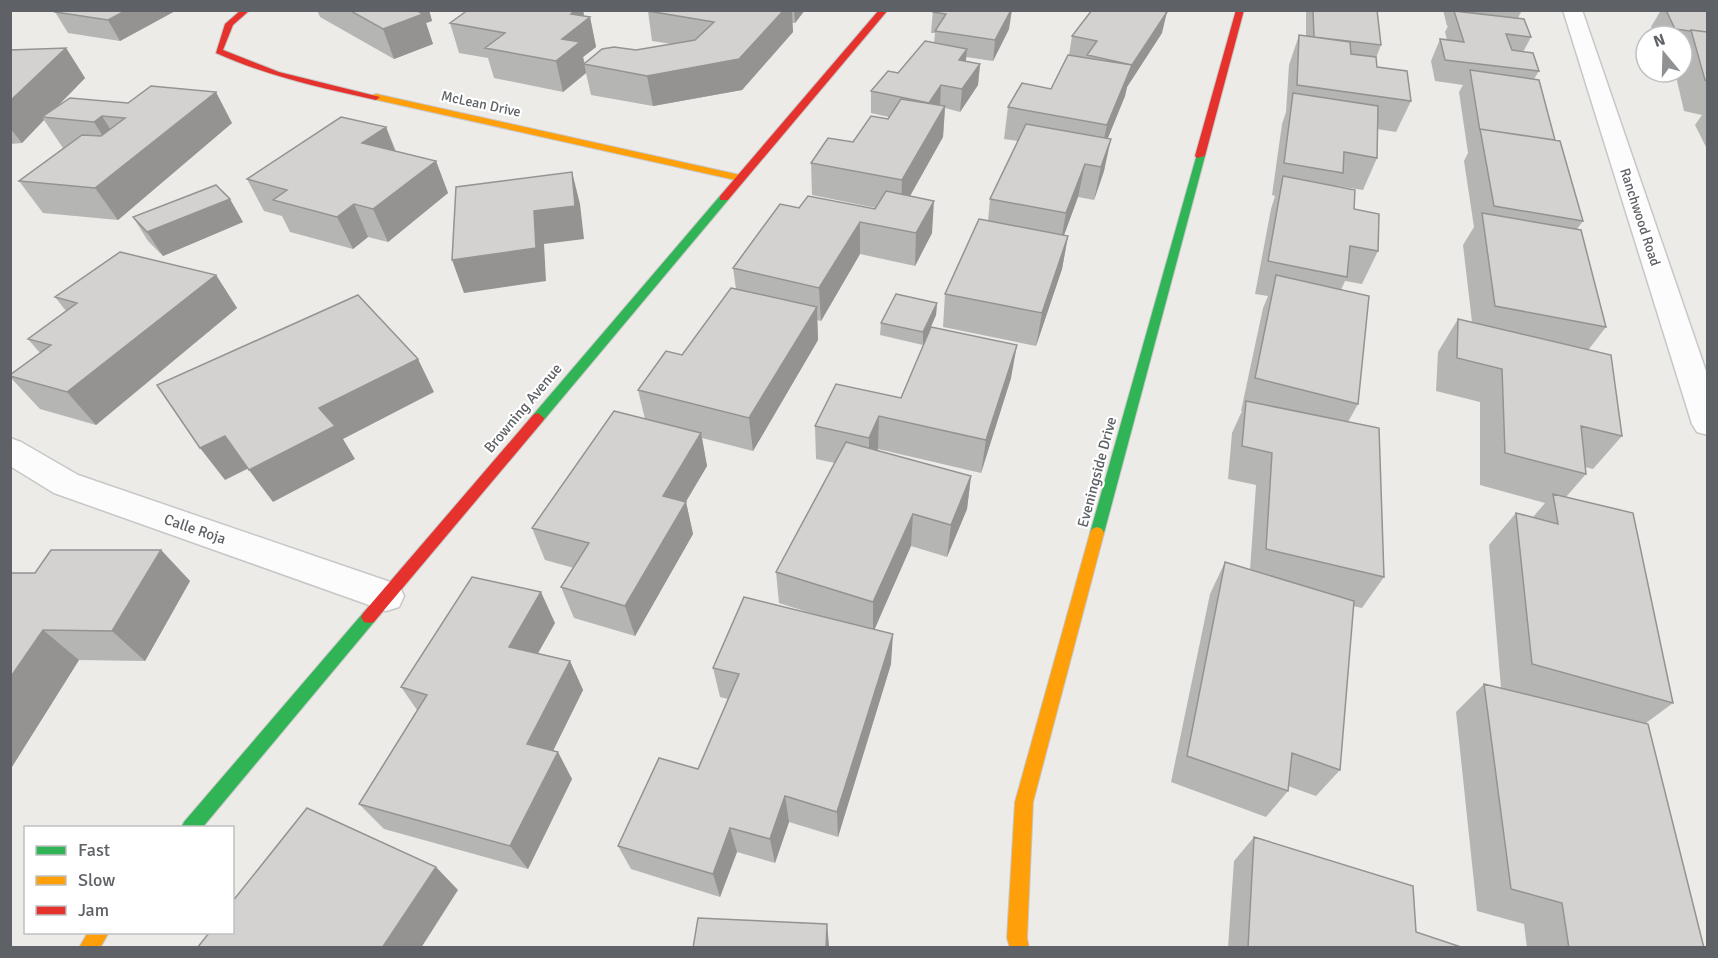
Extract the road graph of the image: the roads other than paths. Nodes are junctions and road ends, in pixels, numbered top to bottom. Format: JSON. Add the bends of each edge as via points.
{"nodes":[{"id":1,"x":246,"y":10,"type":"edge"},
{"id":2,"x":884,"y":10,"type":"edge"},
{"id":3,"x":1240,"y":10,"type":"edge"},
{"id":4,"x":1572,"y":10,"type":"edge"},
{"id":5,"x":740,"y":178,"type":"junction"},
{"id":6,"x":1707,"y":424,"type":"edge"},
{"id":7,"x":10,"y":450,"type":"edge"},
{"id":8,"x":386,"y":596,"type":"junction"},
{"id":9,"x":191,"y":826,"type":"edge"},
{"id":10,"x":99,"y":934,"type":"edge"},
{"id":11,"x":88,"y":948,"type":"edge"},
{"id":12,"x":1020,"y":948,"type":"edge"}],
"edges":[{"from":1,"to":5,"type":"street","name":"McLean Drive","via":[[229,24],[219,51],[277,75]]},
{"from":2,"to":5,"type":"street","name":"Browning Avenue"},
{"from":3,"to":12,"type":"street","name":"Eveningside Drive","via":[[1024,802],[1017,938]]},
{"from":4,"to":6,"type":"street","name":"Ranchwood Road"},
{"from":5,"to":8,"type":"street","name":"Browning Avenue"},
{"from":7,"to":8,"type":"street","name":"Calle Roja","via":[[66,484]]},
{"from":8,"to":9,"type":"street","name":"Browning Avenue"},
{"from":10,"to":11,"type":"street"}]}
